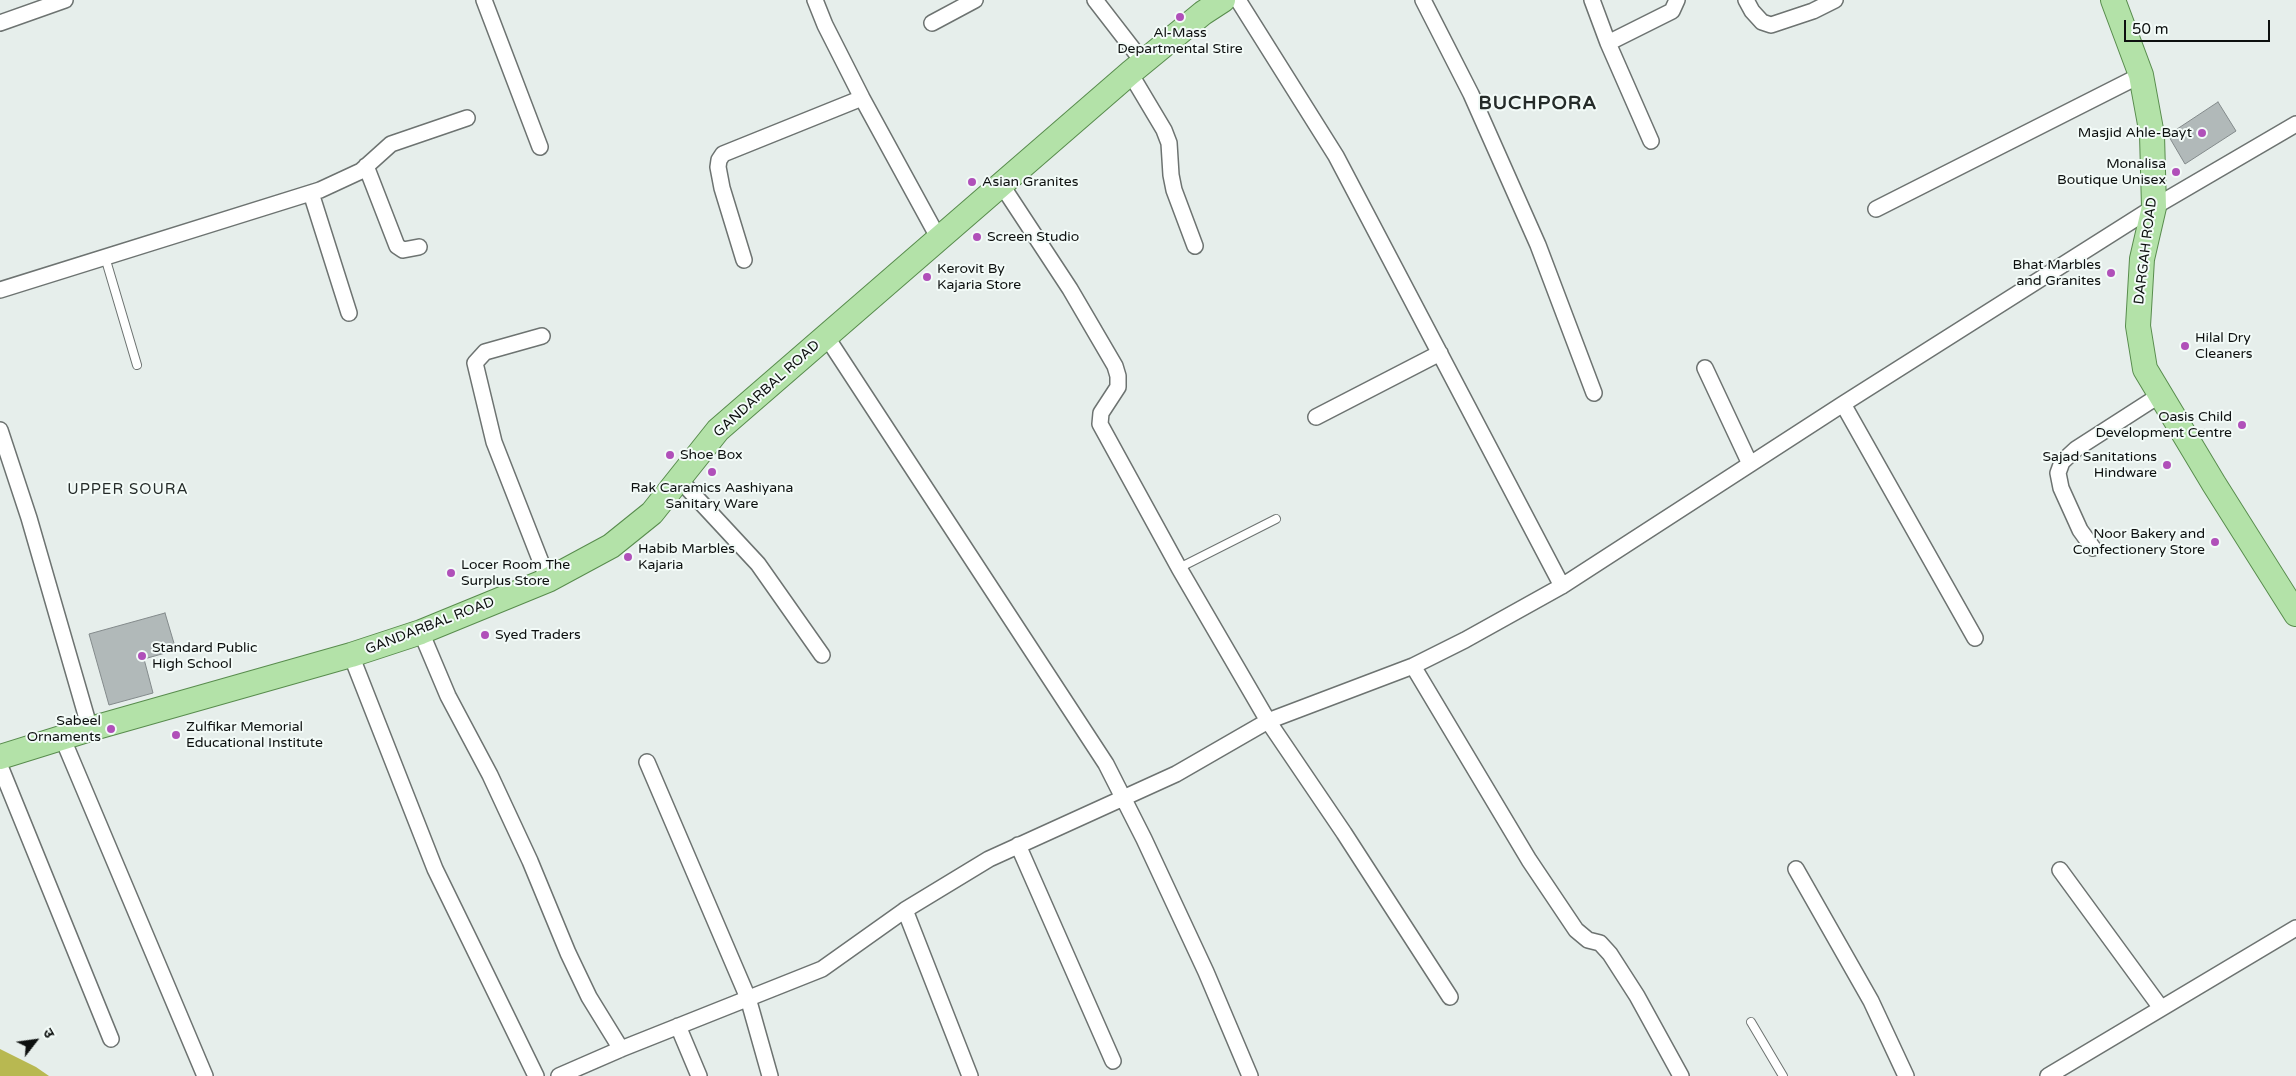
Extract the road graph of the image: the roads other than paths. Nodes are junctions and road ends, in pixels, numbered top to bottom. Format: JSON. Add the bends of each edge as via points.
{"nodes":[{"id":1,"x":65,"y":0,"type":"edge"},
{"id":2,"x":484,"y":0,"type":"edge"},
{"id":3,"x":815,"y":0,"type":"edge"},
{"id":4,"x":975,"y":0,"type":"edge"},
{"id":5,"x":1095,"y":0,"type":"edge"},
{"id":6,"x":1223,"y":0,"type":"edge"},
{"id":7,"x":1238,"y":0,"type":"edge"},
{"id":8,"x":1423,"y":0,"type":"edge"},
{"id":9,"x":1592,"y":0,"type":"edge"},
{"id":10,"x":1677,"y":0,"type":"edge"},
{"id":11,"x":1746,"y":0,"type":"edge"},
{"id":12,"x":1835,"y":0,"type":"edge"},
{"id":13,"x":2113,"y":0,"type":"edge"},
{"id":14,"x":1200,"y":6,"type":"edge"},
{"id":15,"x":932,"y":22,"type":"dead end"},
{"id":16,"x":0,"y":23,"type":"edge"},
{"id":17,"x":1608,"y":43,"type":"junction"},
{"id":18,"x":1137,"y":68,"type":"junction"},
{"id":19,"x":2141,"y":75,"type":"junction"},
{"id":20,"x":862,"y":98,"type":"junction"},
{"id":21,"x":467,"y":118,"type":"dead end"},
{"id":22,"x":2296,"y":124,"type":"edge"},
{"id":23,"x":1651,"y":140,"type":"dead end"},
{"id":24,"x":540,"y":147,"type":"dead end"},
{"id":25,"x":366,"y":166,"type":"junction"},
{"id":26,"x":1001,"y":184,"type":"junction"},
{"id":27,"x":311,"y":193,"type":"junction"},
{"id":28,"x":2154,"y":207,"type":"junction"},
{"id":29,"x":1876,"y":209,"type":"dead end"},
{"id":30,"x":939,"y":239,"type":"junction"},
{"id":31,"x":1195,"y":246,"type":"dead end"},
{"id":32,"x":419,"y":247,"type":"dead end"},
{"id":33,"x":105,"y":257,"type":"junction"},
{"id":34,"x":744,"y":260,"type":"dead end"},
{"id":35,"x":0,"y":290,"type":"edge"},
{"id":36,"x":349,"y":314,"type":"dead end"},
{"id":37,"x":542,"y":336,"type":"dead end"},
{"id":38,"x":826,"y":336,"type":"junction"},
{"id":39,"x":1440,"y":353,"type":"junction"},
{"id":40,"x":137,"y":366,"type":"dead end"},
{"id":41,"x":1705,"y":368,"type":"dead end"},
{"id":42,"x":1594,"y":393,"type":"dead end"},
{"id":43,"x":2160,"y":395,"type":"junction"},
{"id":44,"x":1843,"y":404,"type":"junction"},
{"id":45,"x":1316,"y":417,"type":"dead end"},
{"id":46,"x":0,"y":430,"type":"edge"},
{"id":47,"x":1750,"y":464,"type":"junction"},
{"id":48,"x":679,"y":479,"type":"junction"},
{"id":49,"x":1276,"y":518,"type":"dead end"},
{"id":50,"x":2093,"y":548,"type":"dead end"},
{"id":51,"x":1179,"y":568,"type":"junction"},
{"id":52,"x":548,"y":580,"type":"junction"},
{"id":53,"x":1562,"y":586,"type":"junction"},
{"id":54,"x":2296,"y":614,"type":"edge"},
{"id":55,"x":421,"y":632,"type":"junction"},
{"id":56,"x":1974,"y":638,"type":"dead end"},
{"id":57,"x":351,"y":655,"type":"junction"},
{"id":58,"x":822,"y":655,"type":"dead end"},
{"id":59,"x":1413,"y":666,"type":"junction"},
{"id":60,"x":1268,"y":721,"type":"junction"},
{"id":61,"x":90,"y":729,"type":"junction"},
{"id":62,"x":62,"y":738,"type":"junction"},
{"id":63,"x":0,"y":757,"type":"edge"},
{"id":64,"x":647,"y":762,"type":"dead end"},
{"id":65,"x":0,"y":766,"type":"edge"},
{"id":66,"x":1123,"y":799,"type":"junction"},
{"id":67,"x":1018,"y":845,"type":"junction"},
{"id":68,"x":1796,"y":869,"type":"dead end"},
{"id":69,"x":2060,"y":870,"type":"dead end"},
{"id":70,"x":906,"y":910,"type":"junction"},
{"id":71,"x":2296,"y":928,"type":"edge"},
{"id":72,"x":1450,"y":997,"type":"dead end"},
{"id":73,"x":748,"y":998,"type":"junction"},
{"id":74,"x":2161,"y":1008,"type":"junction"},
{"id":75,"x":1751,"y":1022,"type":"dead end"},
{"id":76,"x":678,"y":1026,"type":"junction"},
{"id":77,"x":111,"y":1039,"type":"dead end"},
{"id":78,"x":621,"y":1049,"type":"junction"},
{"id":79,"x":1113,"y":1061,"type":"dead end"},
{"id":80,"x":205,"y":1076,"type":"edge"},
{"id":81,"x":536,"y":1076,"type":"edge"},
{"id":82,"x":559,"y":1076,"type":"edge"},
{"id":83,"x":699,"y":1076,"type":"edge"},
{"id":84,"x":770,"y":1076,"type":"edge"},
{"id":85,"x":970,"y":1076,"type":"edge"},
{"id":86,"x":1250,"y":1076,"type":"edge"},
{"id":87,"x":1680,"y":1076,"type":"edge"},
{"id":88,"x":1783,"y":1076,"type":"edge"},
{"id":89,"x":1906,"y":1076,"type":"edge"},
{"id":90,"x":2048,"y":1076,"type":"edge"}],
"edges":[{"from":1,"to":16,"type":"street"},
{"from":2,"to":24,"type":"street"},
{"from":3,"to":20,"type":"street"},
{"from":4,"to":15,"type":"street"},
{"from":5,"to":18,"type":"street"},
{"from":6,"to":14,"type":"main road","name":"GANDARBAL ROAD"},
{"from":7,"to":39,"type":"street","via":[[1336,156]]},
{"from":8,"to":42,"type":"street","via":[[1471,94],[1538,245]]},
{"from":9,"to":17,"type":"street"},
{"from":10,"to":17,"type":"street","via":[[1672,11],[1665,16]]},
{"from":11,"to":12,"type":"street","via":[[1752,12],[1762,22],[1771,25]]},
{"from":13,"to":19,"type":"main road","name":"DARGAH ROAD"},
{"from":14,"to":18,"type":"main road","name":"GANDARBAL ROAD"},
{"from":17,"to":23,"type":"street"},
{"from":18,"to":26,"type":"main road","name":"GANDARBAL ROAD"},
{"from":18,"to":31,"type":"street","via":[[1169,143],[1174,190]]},
{"from":19,"to":28,"type":"main road","name":"DARGAH ROAD","via":[[2152,135]]},
{"from":19,"to":29,"type":"street"},
{"from":20,"to":30,"type":"street"},
{"from":20,"to":34,"type":"street","via":[[722,154],[718,167],[722,188]]},
{"from":21,"to":25,"type":"street","via":[[390,144]]},
{"from":22,"to":28,"type":"street"},
{"from":25,"to":27,"type":"street"},
{"from":25,"to":32,"type":"street","via":[[397,246],[403,250]]},
{"from":26,"to":30,"type":"main road","name":"GANDARBAL ROAD"},
{"from":26,"to":51,"type":"street","via":[[1070,289],[1115,366],[1118,387],[1101,413],[1100,424]]},
{"from":27,"to":33,"type":"street"},
{"from":27,"to":36,"type":"street"},
{"from":28,"to":43,"type":"main road","name":"DARGAH ROAD","via":[[2142,259],[2138,326],[2144,368]]},
{"from":28,"to":44,"type":"street"},
{"from":30,"to":38,"type":"main road","name":"GANDARBAL ROAD"},
{"from":33,"to":35,"type":"street"},
{"from":33,"to":40,"type":"lane"},
{"from":37,"to":52,"type":"street","via":[[485,352],[476,363],[494,442]]},
{"from":38,"to":48,"type":"main road","name":"GANDARBAL ROAD","via":[[718,430]]},
{"from":38,"to":66,"type":"street","via":[[1106,764]]},
{"from":39,"to":45,"type":"street"},
{"from":39,"to":53,"type":"street"},
{"from":41,"to":47,"type":"street"},
{"from":43,"to":50,"type":"street","via":[[2076,449],[2062,462],[2058,473],[2060,488],[2080,530]]},
{"from":43,"to":54,"type":"main road","name":"DARGAH ROAD"},
{"from":44,"to":47,"type":"street"},
{"from":44,"to":56,"type":"street"},
{"from":46,"to":61,"type":"street"},
{"from":47,"to":53,"type":"street"},
{"from":48,"to":52,"type":"main road","name":"GANDARBAL ROAD","via":[[652,513],[611,546]]},
{"from":48,"to":58,"type":"street","via":[[758,564]]},
{"from":49,"to":51,"type":"lane"},
{"from":51,"to":60,"type":"street"},
{"from":52,"to":55,"type":"main road","name":"GANDARBAL ROAD"},
{"from":53,"to":59,"type":"street"},
{"from":55,"to":57,"type":"main road","name":"GANDARBAL ROAD"},
{"from":55,"to":78,"type":"street","via":[[448,696],[526,852],[589,998]]},
{"from":57,"to":61,"type":"main road","name":"GANDARBAL ROAD"},
{"from":57,"to":81,"type":"street","via":[[435,869]]},
{"from":59,"to":60,"type":"street"},
{"from":59,"to":87,"type":"street","via":[[1576,930],[1588,940],[1600,943],[1610,954],[1637,996]]},
{"from":60,"to":66,"type":"street","via":[[1210,756]]},
{"from":60,"to":72,"type":"street"},
{"from":61,"to":62,"type":"main road","name":"GANDARBAL ROAD"},
{"from":62,"to":63,"type":"main road","name":"GANDARBAL ROAD"},
{"from":62,"to":80,"type":"street"},
{"from":64,"to":73,"type":"street"},
{"from":65,"to":77,"type":"street"},
{"from":66,"to":67,"type":"street"},
{"from":66,"to":86,"type":"street","via":[[1206,972]]},
{"from":67,"to":70,"type":"street","via":[[961,874]]},
{"from":67,"to":79,"type":"street"},
{"from":68,"to":89,"type":"street","via":[[1871,1001]]},
{"from":69,"to":74,"type":"street"},
{"from":70,"to":73,"type":"street","via":[[829,966]]},
{"from":70,"to":85,"type":"street"},
{"from":71,"to":74,"type":"street"},
{"from":73,"to":76,"type":"street"},
{"from":73,"to":84,"type":"street"},
{"from":74,"to":90,"type":"street"},
{"from":75,"to":88,"type":"lane"},
{"from":76,"to":78,"type":"street"},
{"from":76,"to":83,"type":"street"},
{"from":78,"to":82,"type":"street"}]}
